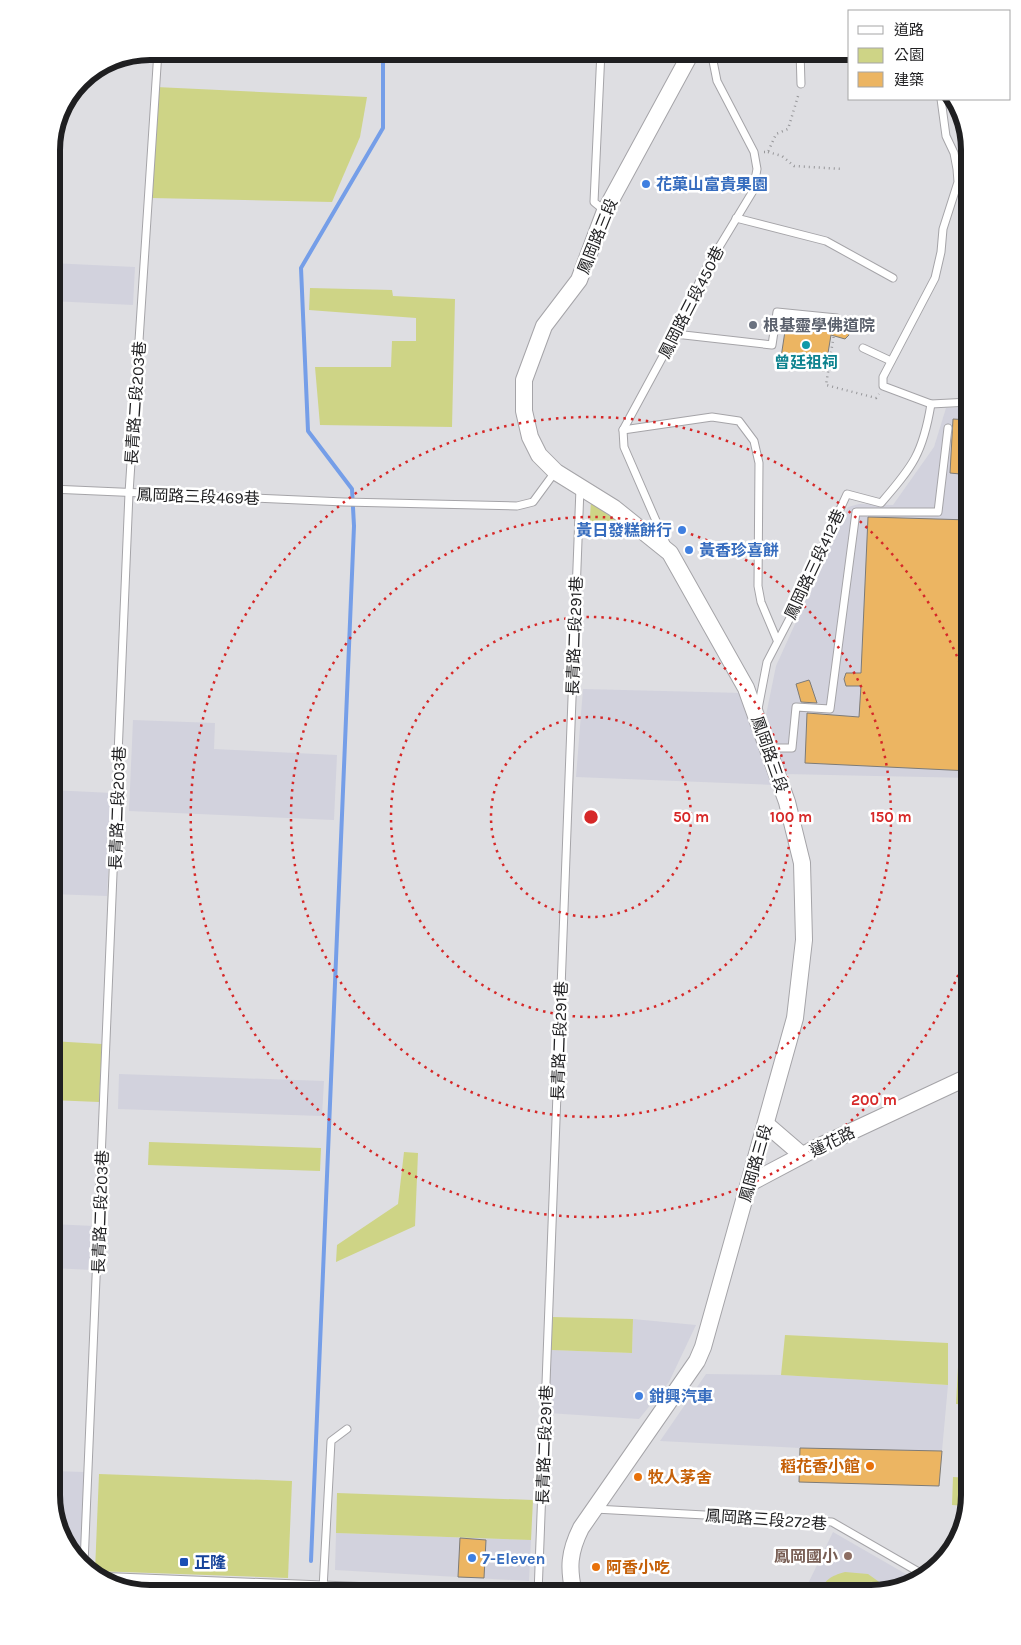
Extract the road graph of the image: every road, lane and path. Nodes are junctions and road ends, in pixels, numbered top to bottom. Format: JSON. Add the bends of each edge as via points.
{"nodes":[{"id":1,"x":157,"y":60,"type":"edge"},
{"id":2,"x":601,"y":60,"type":"edge"},
{"id":3,"x":687,"y":60,"type":"edge"},
{"id":4,"x":713,"y":60,"type":"edge"},
{"id":5,"x":800,"y":60,"type":"edge"},
{"id":6,"x":801,"y":84,"type":"joint"},
{"id":7,"x":941,"y":100,"type":"edge"},
{"id":8,"x":754,"y":152,"type":"junction"},
{"id":9,"x":768,"y":152,"type":"junction"},
{"id":10,"x":843,"y":169,"type":"dead end"},
{"id":11,"x":605,"y":211,"type":"junction"},
{"id":12,"x":736,"y":218,"type":"junction"},
{"id":13,"x":893,"y":278,"type":"dead end"},
{"id":14,"x":837,"y":318,"type":"joint"},
{"id":15,"x":675,"y":334,"type":"junction"},
{"id":16,"x":863,"y":348,"type":"dead end"},
{"id":17,"x":891,"y":361,"type":"junction"},
{"id":18,"x":883,"y":386,"type":"junction"},
{"id":19,"x":961,"y":402,"type":"edge"},
{"id":20,"x":930,"y":404,"type":"junction"},
{"id":21,"x":948,"y":428,"type":"dead end"},
{"id":22,"x":623,"y":430,"type":"junction"},
{"id":23,"x":556,"y":472,"type":"junction"},
{"id":24,"x":580,"y":488,"type":"junction"},
{"id":25,"x":60,"y":489,"type":"edge"},
{"id":26,"x":129,"y":492,"type":"junction"},
{"id":27,"x":670,"y":553,"type":"junction"},
{"id":28,"x":777,"y":640,"type":"junction"},
{"id":29,"x":757,"y":714,"type":"junction"},
{"id":30,"x":768,"y":748,"type":"junction"},
{"id":31,"x":961,"y":1080,"type":"edge"},
{"id":32,"x":766,"y":1124,"type":"junction"},
{"id":33,"x":802,"y":1155,"type":"junction"},
{"id":34,"x":750,"y":1182,"type":"junction"},
{"id":35,"x":346,"y":1429,"type":"dead end"},
{"id":36,"x":595,"y":1509,"type":"junction"},
{"id":37,"x":84,"y":1556,"type":"edge"},
{"id":38,"x":918,"y":1572,"type":"edge"},
{"id":39,"x":124,"y":1581,"type":"edge"},
{"id":40,"x":226,"y":1585,"type":"edge"},
{"id":41,"x":323,"y":1585,"type":"edge"},
{"id":42,"x":538,"y":1585,"type":"edge"},
{"id":43,"x":572,"y":1585,"type":"edge"}],
"edges":[{"from":1,"to":26,"type":"lane","name":"長青路二段203巷"},
{"from":2,"to":11,"type":"lane","via":[[594,202]]},
{"from":3,"to":11,"type":"street","name":"鳳岡路三段"},
{"from":4,"to":8,"type":"lane","name":"鳳岡路三段450巷","via":[[717,81]]},
{"from":5,"to":6,"type":"lane"},
{"from":6,"to":9,"type":"path","via":[[788,128],[776,134]]},
{"from":7,"to":17,"type":"lane","via":[[958,182],[943,229],[934,278]]},
{"from":8,"to":9,"type":"path"},
{"from":8,"to":12,"type":"lane","name":"鳳岡路三段450巷","via":[[757,169],[753,191]]},
{"from":9,"to":10,"type":"path","via":[[782,156],[794,166]]},
{"from":11,"to":23,"type":"street","name":"鳳岡路三段","via":[[579,280],[544,326],[524,380],[524,411],[530,437],[539,455]]},
{"from":12,"to":13,"type":"lane","via":[[826,241]]},
{"from":12,"to":15,"type":"lane","name":"鳳岡路三段450巷","via":[[704,272]]},
{"from":14,"to":15,"type":"lane","via":[[777,312],[772,345]]},
{"from":14,"to":18,"type":"path","via":[[826,385],[876,398]]},
{"from":15,"to":22,"type":"lane","name":"鳳岡路三段450巷"},
{"from":16,"to":17,"type":"lane"},
{"from":17,"to":18,"type":"lane","via":[[882,377]]},
{"from":18,"to":20,"type":"lane"},
{"from":19,"to":20,"type":"lane"},
{"from":20,"to":28,"type":"lane","name":"鳳岡路三段412巷","via":[[926,435],[911,469],[881,503],[847,494]]},
{"from":21,"to":30,"type":"lane","via":[[938,512],[856,512],[830,709],[796,707],[792,748]]},
{"from":22,"to":27,"type":"lane","via":[[624,448]]},
{"from":22,"to":28,"type":"lane","via":[[712,417],[739,421],[754,440],[759,463],[758,586]]},
{"from":23,"to":24,"type":"street","name":"鳳岡路三段"},
{"from":23,"to":26,"type":"lane","name":"鳳岡路三段469巷","via":[[533,502],[517,506]]},
{"from":24,"to":27,"type":"street","name":"鳳岡路三段","via":[[614,508]]},
{"from":24,"to":42,"type":"lane","name":"長青路二段291巷"},
{"from":25,"to":26,"type":"lane","name":"鳳岡路三段469巷"},
{"from":26,"to":37,"type":"lane","name":"長青路二段203巷"},
{"from":27,"to":29,"type":"street","name":"鳳岡路三段","via":[[746,688]]},
{"from":28,"to":29,"type":"lane","name":"鳳岡路三段412巷","via":[[767,662]]},
{"from":29,"to":30,"type":"street","name":"鳳岡路三段"},
{"from":30,"to":32,"type":"street","name":"鳳岡路三段","via":[[787,802],[802,863],[804,940],[796,1018]]},
{"from":31,"to":33,"type":"street","name":"蓮花路"},
{"from":32,"to":33,"type":"street"},
{"from":32,"to":34,"type":"street","name":"鳳岡路三段"},
{"from":33,"to":34,"type":"street","name":"蓮花路"},
{"from":34,"to":36,"type":"street","name":"鳳岡路三段","via":[[697,1361]]},
{"from":35,"to":41,"type":"lane","via":[[331,1441]]},
{"from":36,"to":38,"type":"lane","name":"鳳岡路三段272巷","via":[[832,1522]]},
{"from":36,"to":43,"type":"street","name":"鳳岡路三段","via":[[573,1544],[569,1571]]},
{"from":39,"to":40,"type":"street"}]}
